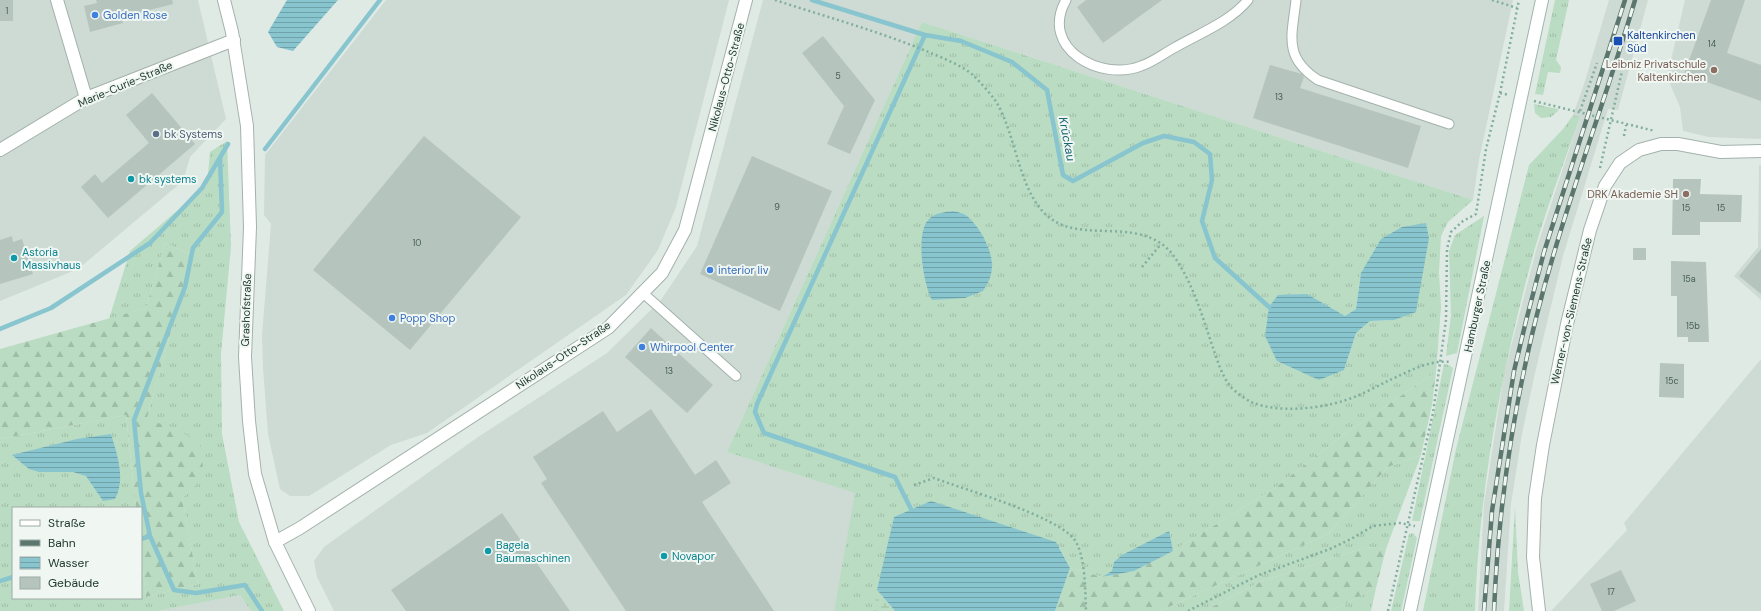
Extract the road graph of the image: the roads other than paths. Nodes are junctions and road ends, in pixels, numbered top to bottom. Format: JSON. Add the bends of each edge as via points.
{"nodes":[{"id":1,"x":57,"y":0,"type":"edge"},
{"id":2,"x":224,"y":0,"type":"edge"},
{"id":3,"x":746,"y":0,"type":"edge"},
{"id":4,"x":1066,"y":0,"type":"edge"},
{"id":5,"x":1248,"y":0,"type":"edge"},
{"id":6,"x":1296,"y":0,"type":"edge"},
{"id":7,"x":1542,"y":0,"type":"edge"},
{"id":8,"x":234,"y":40,"type":"junction"},
{"id":9,"x":86,"y":98,"type":"junction"},
{"id":10,"x":1449,"y":124,"type":"dead end"},
{"id":11,"x":0,"y":150,"type":"edge"},
{"id":12,"x":1761,"y":150,"type":"edge"},
{"id":13,"x":643,"y":293,"type":"junction"},
{"id":14,"x":736,"y":376,"type":"dead end"},
{"id":15,"x":275,"y":542,"type":"junction"},
{"id":16,"x":308,"y":611,"type":"edge"},
{"id":17,"x":1410,"y":611,"type":"edge"},
{"id":18,"x":1539,"y":611,"type":"edge"}],
"edges":[{"from":1,"to":9,"type":"street"},
{"from":2,"to":8,"type":"street","name":"Grashofstraße"},
{"from":3,"to":13,"type":"street","name":"Nikolaus-Otto-Straße","via":[[685,230],[662,273]]},
{"from":4,"to":5,"type":"lane","via":[[1059,16],[1059,33],[1066,47],[1081,60],[1120,70],[1141,66],[1222,21],[1242,8]]},
{"from":6,"to":10,"type":"lane","via":[[1291,28],[1293,50],[1302,67],[1310,74],[1318,80]]},
{"from":7,"to":17,"type":"street","name":"Hamburger Straße","via":[[1504,186]]},
{"from":8,"to":9,"type":"street","name":"Marie-Curie-Straße"},
{"from":8,"to":15,"type":"street","name":"Grashofstraße","via":[[247,126],[250,227],[245,357],[249,421],[255,474]]},
{"from":9,"to":11,"type":"street","name":"Marie-Curie-Straße"},
{"from":12,"to":18,"type":"street","name":"Werner-von-Siemens-Straße","via":[[1720,152],[1678,144],[1661,144],[1639,150],[1620,163],[1605,186],[1590,230],[1567,324],[1542,445],[1535,498],[1533,557]]},
{"from":13,"to":14,"type":"lane"},
{"from":13,"to":15,"type":"street","name":"Nikolaus-Otto-Straße","via":[[608,328]]},
{"from":15,"to":16,"type":"street","name":"Grashofstraße"}]}
